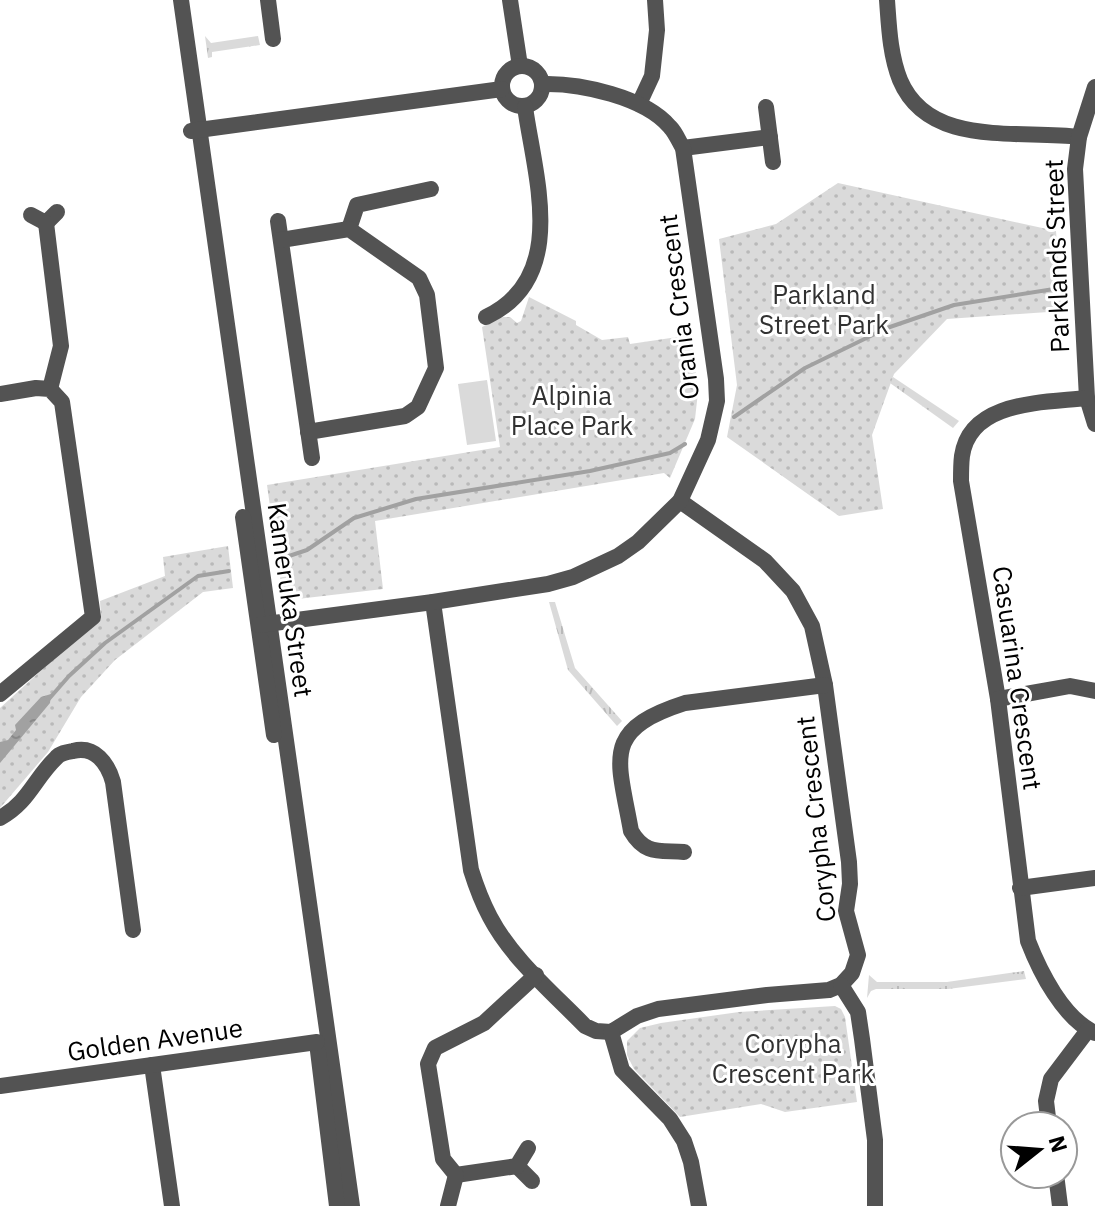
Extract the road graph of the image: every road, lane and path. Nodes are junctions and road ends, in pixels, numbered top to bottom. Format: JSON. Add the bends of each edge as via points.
{"nodes":[{"id":1,"x":170,"y":0,"type":"edge"},
{"id":2,"x":181,"y":0,"type":"edge"},
{"id":3,"x":268,"y":0,"type":"edge"},
{"id":4,"x":510,"y":0,"type":"edge"},
{"id":5,"x":655,"y":0,"type":"edge"},
{"id":6,"x":887,"y":0,"type":"edge"},
{"id":7,"x":273,"y":39,"type":"dead end"},
{"id":8,"x":520,"y":66,"type":"junction"},
{"id":9,"x":543,"y":84,"type":"junction"},
{"id":10,"x":1095,"y":87,"type":"edge"},
{"id":11,"x":502,"y":89,"type":"junction"},
{"id":12,"x":639,"y":104,"type":"junction"},
{"id":13,"x":525,"y":107,"type":"junction"},
{"id":14,"x":766,"y":107,"type":"dead end"},
{"id":15,"x":194,"y":130,"type":"junction"},
{"id":16,"x":770,"y":137,"type":"junction"},
{"id":17,"x":1079,"y":137,"type":"junction"},
{"id":18,"x":683,"y":148,"type":"junction"},
{"id":19,"x":773,"y":162,"type":"dead end"},
{"id":20,"x":431,"y":189,"type":"dead end"},
{"id":21,"x":45,"y":217,"type":"dead end"},
{"id":22,"x":278,"y":221,"type":"dead end"},
{"id":23,"x":349,"y":229,"type":"junction"},
{"id":24,"x":281,"y":240,"type":"junction"},
{"id":25,"x":1087,"y":276,"type":"edge"},
{"id":26,"x":486,"y":317,"type":"dead end"},
{"id":27,"x":50,"y":389,"type":"junction"},
{"id":28,"x":0,"y":394,"type":"edge"},
{"id":29,"x":1087,"y":398,"type":"junction"},
{"id":30,"x":1095,"y":424,"type":"edge"},
{"id":31,"x":308,"y":432,"type":"junction"},
{"id":32,"x":312,"y":458,"type":"dead end"},
{"id":33,"x":680,"y":501,"type":"junction"},
{"id":34,"x":433,"y":602,"type":"junction"},
{"id":35,"x":264,"y":624,"type":"junction"},
{"id":36,"x":825,"y":685,"type":"junction"},
{"id":37,"x":1095,"y":691,"type":"edge"},
{"id":38,"x":0,"y":694,"type":"edge"},
{"id":39,"x":998,"y":699,"type":"junction"},
{"id":40,"x":0,"y":818,"type":"edge"},
{"id":41,"x":684,"y":852,"type":"dead end"},
{"id":42,"x":1095,"y":878,"type":"edge"},
{"id":43,"x":1020,"y":888,"type":"junction"},
{"id":44,"x":133,"y":930,"type":"dead end"},
{"id":45,"x":536,"y":975,"type":"junction"},
{"id":46,"x":841,"y":985,"type":"junction"},
{"id":47,"x":1092,"y":1031,"type":"edge"},
{"id":48,"x":611,"y":1032,"type":"junction"},
{"id":49,"x":317,"y":1042,"type":"junction"},
{"id":50,"x":152,"y":1065,"type":"junction"},
{"id":51,"x":0,"y":1086,"type":"edge"},
{"id":52,"x":1047,"y":1110,"type":"edge"},
{"id":53,"x":528,"y":1148,"type":"dead end"},
{"id":54,"x":517,"y":1166,"type":"junction"},
{"id":55,"x":456,"y":1175,"type":"junction"},
{"id":56,"x":532,"y":1181,"type":"dead end"},
{"id":57,"x":172,"y":1206,"type":"edge"},
{"id":58,"x":337,"y":1206,"type":"edge"},
{"id":59,"x":352,"y":1206,"type":"edge"},
{"id":60,"x":448,"y":1206,"type":"edge"},
{"id":61,"x":699,"y":1206,"type":"edge"},
{"id":62,"x":875,"y":1206,"type":"edge"}],
"edges":[{"from":1,"to":15,"type":"street","name":"Kameruka Street"},
{"from":2,"to":15,"type":"street","name":"Kameruka Street"},
{"from":3,"to":7,"type":"street"},
{"from":4,"to":8,"type":"street"},
{"from":5,"to":12,"type":"street","via":[[652,76]]},
{"from":6,"to":17,"type":"street","via":[[901,82],[915,103],[938,120],[982,133]]},
{"from":8,"to":9,"type":"street","via":[[537,72]]},
{"from":8,"to":11,"type":"street","via":[[504,77]]},
{"from":9,"to":12,"type":"street","via":[[598,90]]},
{"from":9,"to":13,"type":"street","via":[[540,96]]},
{"from":10,"to":17,"type":"street","name":"Parklands Street"},
{"from":11,"to":13,"type":"street","via":[[508,101]]},
{"from":11,"to":15,"type":"street"},
{"from":12,"to":18,"type":"street","via":[[670,126]]},
{"from":13,"to":26,"type":"street","via":[[542,222],[539,253],[517,295]]},
{"from":14,"to":16,"type":"street"},
{"from":15,"to":35,"type":"street","name":"Kameruka Street"},
{"from":16,"to":18,"type":"street"},
{"from":16,"to":19,"type":"street"},
{"from":17,"to":25,"type":"street","name":"Parklands Street","via":[[1075,169]]},
{"from":18,"to":33,"type":"street","name":"Orania Crescent","via":[[717,401],[708,440]]},
{"from":20,"to":23,"type":"street","via":[[357,205]]},
{"from":21,"to":27,"type":"street","via":[[61,346]]},
{"from":22,"to":24,"type":"street"},
{"from":23,"to":24,"type":"street"},
{"from":23,"to":31,"type":"street","via":[[419,278],[427,295],[436,368],[418,407],[405,416]]},
{"from":24,"to":31,"type":"street"},
{"from":25,"to":29,"type":"street","name":"Parklands Street"},
{"from":27,"to":28,"type":"street"},
{"from":27,"to":38,"type":"street","via":[[62,402],[93,617]]},
{"from":29,"to":30,"type":"street","name":"Parklands Street"},
{"from":29,"to":39,"type":"street","name":"Casuarina Crescent","via":[[1004,409],[984,419],[962,453],[961,481]]},
{"from":31,"to":32,"type":"street"},
{"from":33,"to":34,"type":"street","name":"Orania Crescent","via":[[638,542],[573,577]]},
{"from":33,"to":36,"type":"street","name":"Corypha Crescent","via":[[765,561],[793,591],[812,626]]},
{"from":34,"to":35,"type":"street","name":"Orania Crescent"},
{"from":34,"to":45,"type":"street","via":[[471,870],[491,920]]},
{"from":35,"to":49,"type":"street","name":"Kameruka Street"},
{"from":35,"to":59,"type":"street","name":"Kameruka Street"},
{"from":36,"to":41,"type":"street","via":[[685,703],[628,732],[619,750],[631,831],[647,850]]},
{"from":36,"to":46,"type":"street","name":"Corypha Crescent","via":[[849,862],[846,911],[858,955]]},
{"from":37,"to":39,"type":"street","via":[[1070,686]]},
{"from":39,"to":43,"type":"street","name":"Casuarina Crescent"},
{"from":40,"to":44,"type":"street","via":[[16,809],[58,755],[79,749],[97,754],[113,782]]},
{"from":42,"to":43,"type":"street"},
{"from":43,"to":47,"type":"street","name":"Casuarina Crescent","via":[[1028,941],[1040,972],[1060,1001]]},
{"from":45,"to":48,"type":"street","via":[[585,1026]]},
{"from":45,"to":55,"type":"street","via":[[484,1023],[435,1048],[428,1064],[443,1159]]},
{"from":46,"to":48,"type":"street","via":[[658,1009]]},
{"from":46,"to":62,"type":"street","via":[[858,1012],[875,1140]]},
{"from":47,"to":52,"type":"street","via":[[1051,1079]]},
{"from":48,"to":61,"type":"street","via":[[622,1070],[684,1141]]},
{"from":49,"to":50,"type":"street","name":"Golden Avenue"},
{"from":49,"to":58,"type":"street","name":"Kameruka Street"},
{"from":50,"to":51,"type":"street","name":"Golden Avenue"},
{"from":50,"to":57,"type":"street"},
{"from":53,"to":54,"type":"street"},
{"from":54,"to":55,"type":"street"},
{"from":54,"to":56,"type":"street"},
{"from":55,"to":60,"type":"street"}]}
